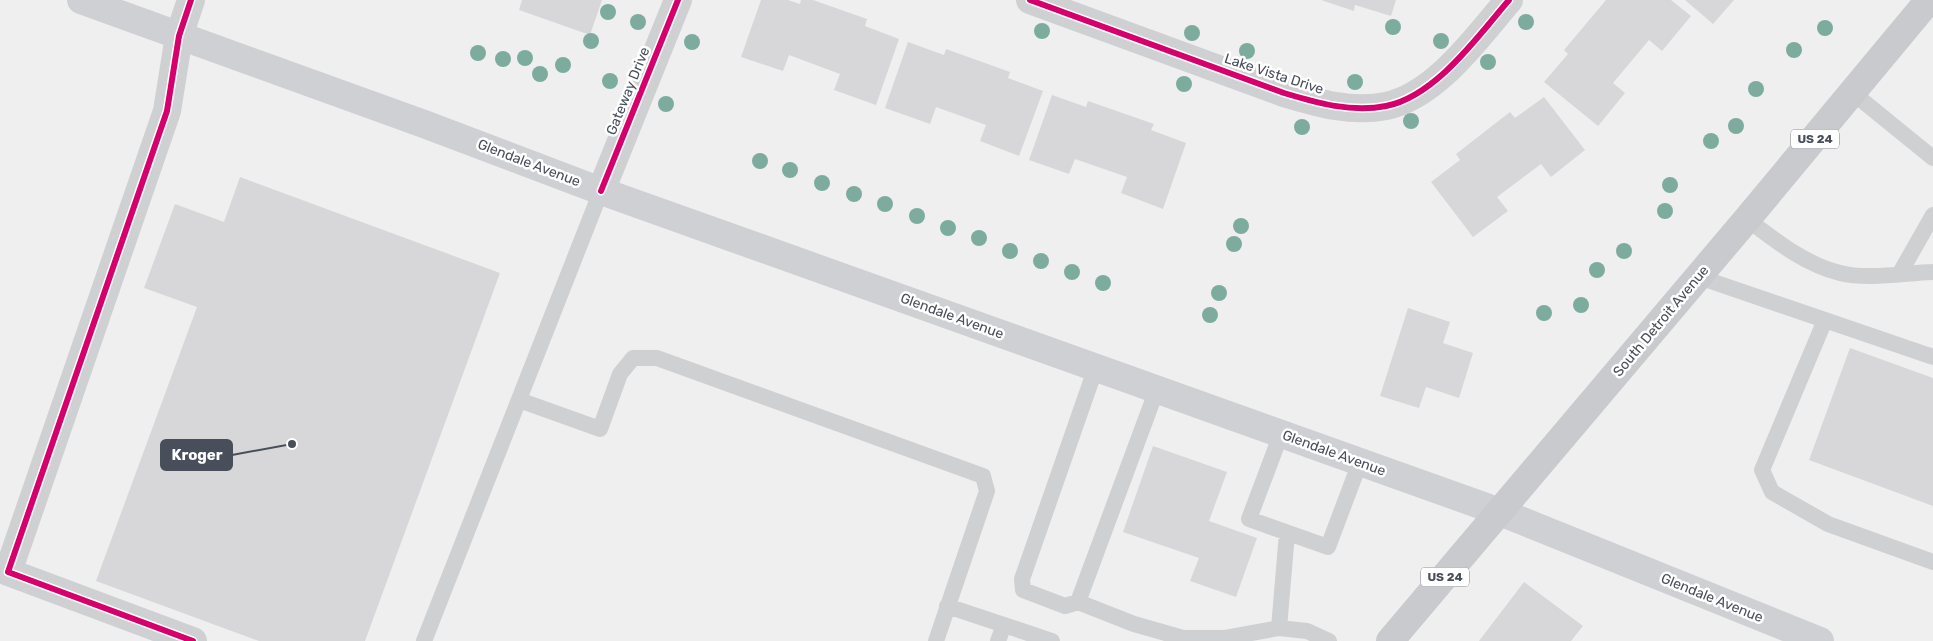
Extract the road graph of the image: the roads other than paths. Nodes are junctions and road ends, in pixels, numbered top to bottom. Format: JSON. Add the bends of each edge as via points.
{"nodes":[{"id":1,"x":81,"y":0,"type":"edge"},
{"id":2,"x":191,"y":0,"type":"edge"},
{"id":3,"x":678,"y":0,"type":"edge"},
{"id":4,"x":1030,"y":0,"type":"edge"},
{"id":5,"x":1509,"y":0,"type":"edge"},
{"id":6,"x":1930,"y":0,"type":"edge"},
{"id":7,"x":179,"y":36,"type":"junction"},
{"id":8,"x":1853,"y":92,"type":"junction"},
{"id":9,"x":1933,"y":158,"type":"edge"},
{"id":10,"x":601,"y":191,"type":"junction"},
{"id":11,"x":1933,"y":215,"type":"edge"},
{"id":12,"x":1747,"y":219,"type":"junction"},
{"id":13,"x":1933,"y":272,"type":"edge"},
{"id":14,"x":1900,"y":273,"type":"junction"},
{"id":15,"x":1699,"y":277,"type":"junction"},
{"id":16,"x":1825,"y":320,"type":"junction"},
{"id":17,"x":1933,"y":357,"type":"edge"},
{"id":18,"x":1096,"y":367,"type":"junction"},
{"id":19,"x":1157,"y":390,"type":"junction"},
{"id":20,"x":518,"y":400,"type":"junction"},
{"id":21,"x":1281,"y":434,"type":"junction"},
{"id":22,"x":1360,"y":462,"type":"junction"},
{"id":23,"x":1500,"y":512,"type":"junction"},
{"id":24,"x":1287,"y":533,"type":"junction"},
{"id":25,"x":1933,"y":562,"type":"edge"},
{"id":26,"x":1078,"y":602,"type":"junction"},
{"id":27,"x":947,"y":606,"type":"junction"},
{"id":28,"x":1004,"y":625,"type":"junction"},
{"id":29,"x":1279,"y":628,"type":"junction"},
{"id":30,"x":193,"y":641,"type":"edge"},
{"id":31,"x":424,"y":641,"type":"edge"},
{"id":32,"x":936,"y":641,"type":"edge"},
{"id":33,"x":998,"y":641,"type":"edge"},
{"id":34,"x":1052,"y":641,"type":"edge"},
{"id":35,"x":1329,"y":641,"type":"edge"},
{"id":36,"x":1390,"y":641,"type":"edge"},
{"id":37,"x":1820,"y":641,"type":"edge"}],
"edges":[{"from":1,"to":7,"type":"main road","name":"Glendale Avenue"},
{"from":2,"to":7,"type":"street"},
{"from":3,"to":10,"type":"street","name":"Gateway Drive"},
{"from":4,"to":5,"type":"street","name":"Lake Vista Drive","via":[[1284,93],[1316,103],[1364,108],[1388,106],[1412,96],[1435,80],[1456,63]]},
{"from":6,"to":8,"type":"main road","name":"South Detroit Avenue","number":"US 24"},
{"from":7,"to":10,"type":"main road","name":"Glendale Avenue"},
{"from":7,"to":30,"type":"street","via":[[167,111],[8,572]]},
{"from":8,"to":9,"type":"lane"},
{"from":8,"to":12,"type":"main road","name":"South Detroit Avenue","number":"US 24"},
{"from":10,"to":18,"type":"main road","name":"Glendale Avenue"},
{"from":10,"to":20,"type":"lane"},
{"from":11,"to":14,"type":"lane"},
{"from":12,"to":14,"type":"lane","via":[[1795,255],[1813,264],[1841,273],[1866,276]]},
{"from":12,"to":15,"type":"main road","name":"South Detroit Avenue","number":"US 24"},
{"from":13,"to":14,"type":"lane"},
{"from":15,"to":16,"type":"lane"},
{"from":15,"to":23,"type":"main road","name":"South Detroit Avenue","number":"US 24"},
{"from":16,"to":17,"type":"lane"},
{"from":16,"to":25,"type":"lane","via":[[1762,470],[1772,492],[1828,524]]},
{"from":18,"to":19,"type":"main road","name":"Glendale Avenue"},
{"from":18,"to":26,"type":"lane","via":[[1022,579],[1023,590],[1065,606]]},
{"from":19,"to":21,"type":"main road","name":"Glendale Avenue"},
{"from":19,"to":26,"type":"lane"},
{"from":20,"to":27,"type":"lane","via":[[600,429],[620,374],[633,358],[657,358],[982,476],[987,492]]},
{"from":20,"to":31,"type":"lane"},
{"from":21,"to":22,"type":"main road","name":"Glendale Avenue"},
{"from":21,"to":24,"type":"lane","via":[[1249,519]]},
{"from":22,"to":23,"type":"main road","name":"Glendale Avenue"},
{"from":22,"to":24,"type":"lane","via":[[1328,547]]},
{"from":23,"to":36,"type":"main road","name":"South Detroit Avenue","number":"US 24"},
{"from":23,"to":37,"type":"main road","name":"Glendale Avenue"},
{"from":24,"to":29,"type":"lane"},
{"from":26,"to":29,"type":"lane","via":[[1134,624],[1183,638],[1224,638]]},
{"from":27,"to":28,"type":"lane"},
{"from":27,"to":32,"type":"lane"},
{"from":28,"to":33,"type":"lane"},
{"from":28,"to":34,"type":"lane"},
{"from":29,"to":35,"type":"lane","via":[[1307,631]]}]}
